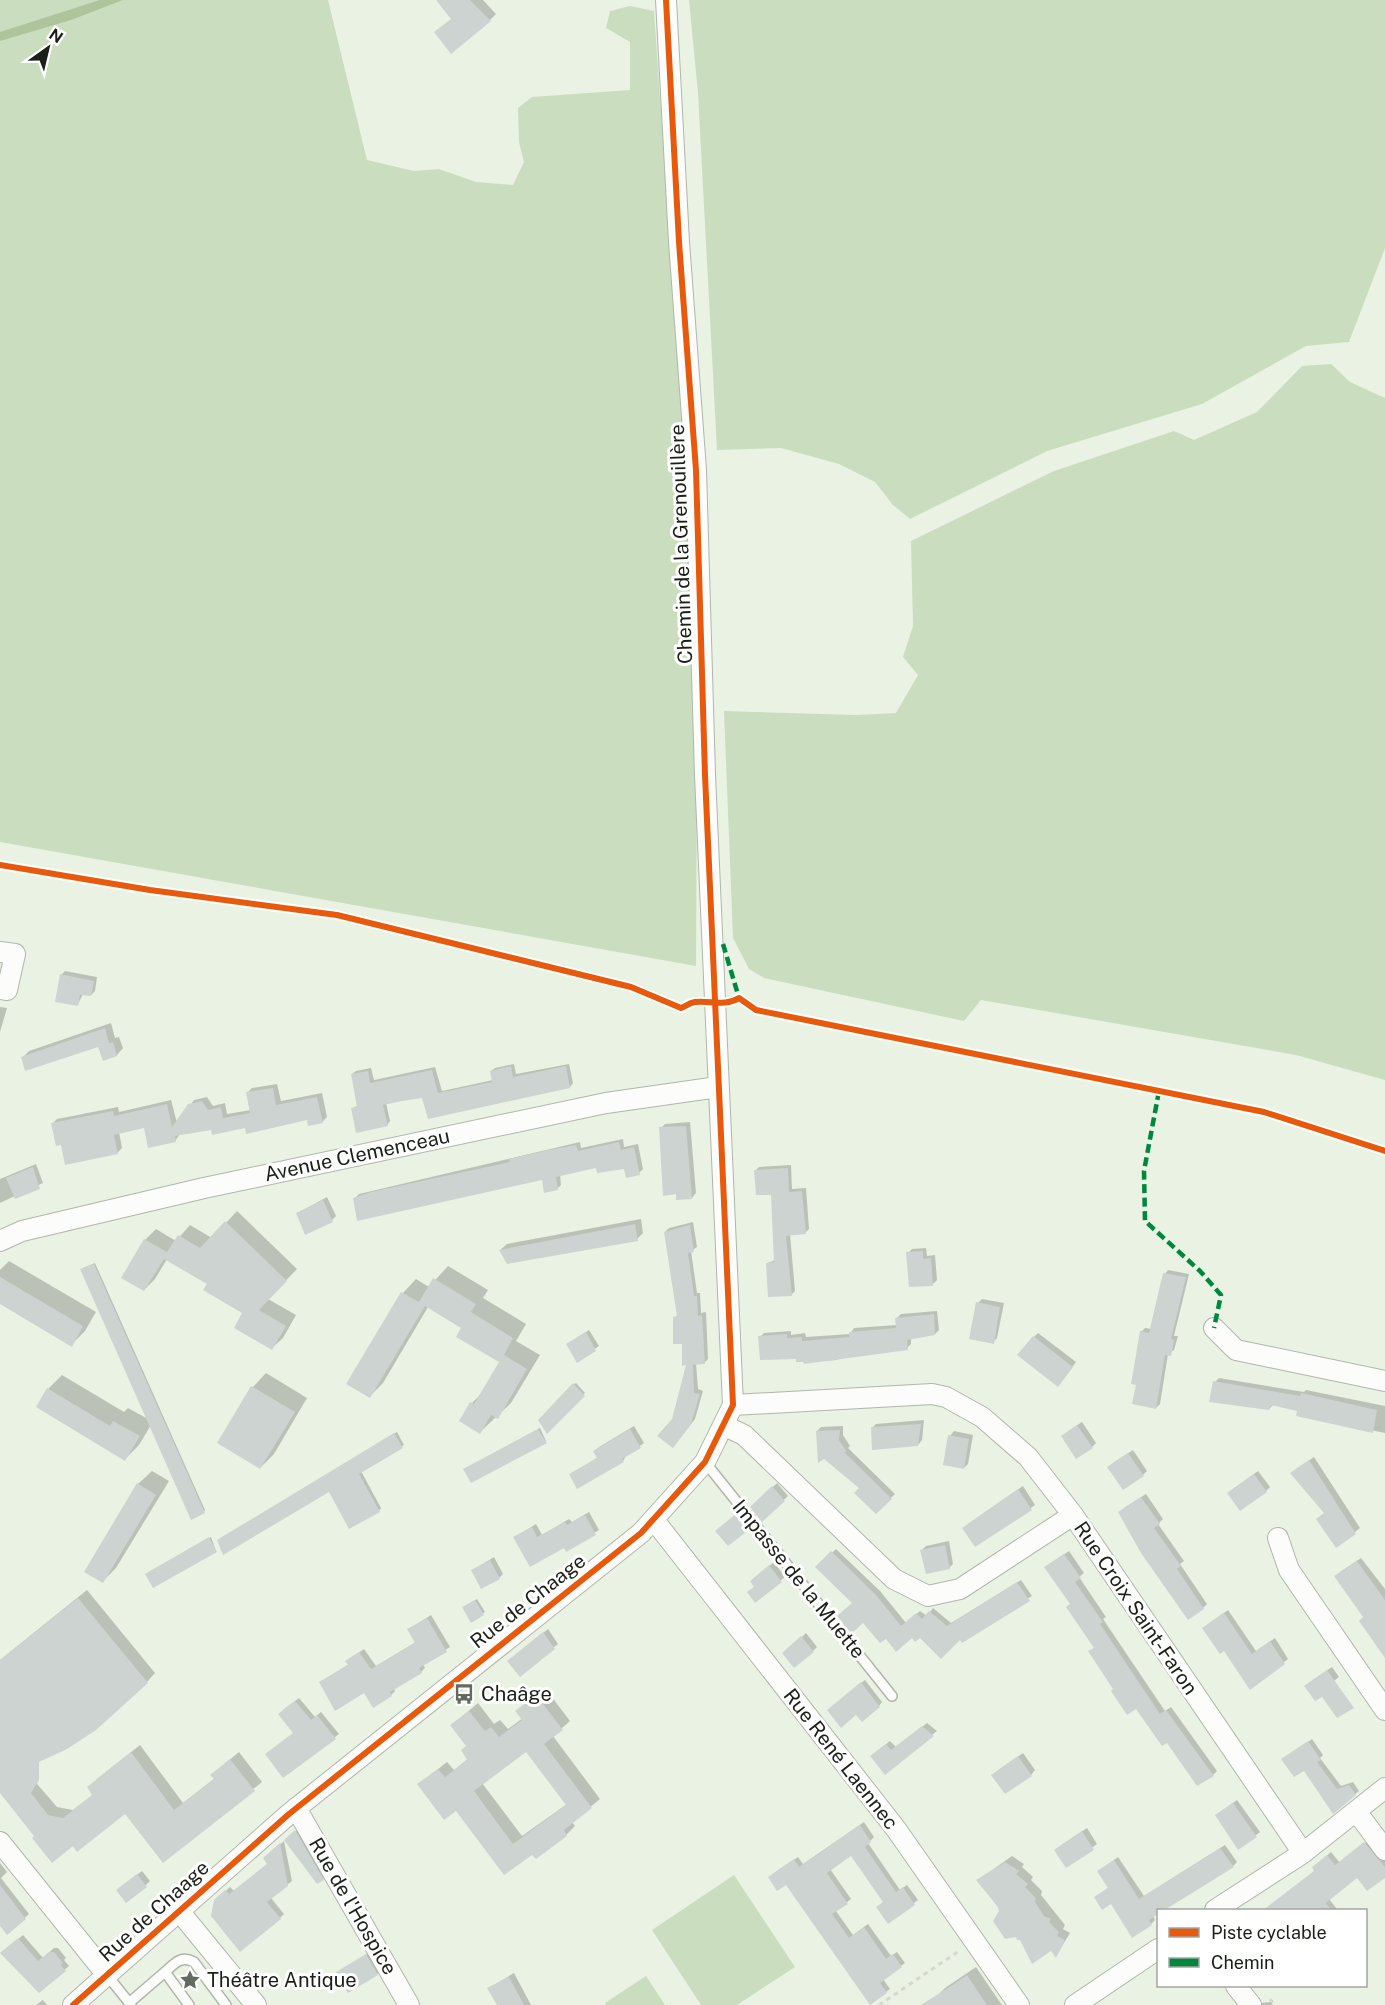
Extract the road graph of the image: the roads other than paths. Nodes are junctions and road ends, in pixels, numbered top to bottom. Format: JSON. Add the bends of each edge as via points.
{"nodes":[{"id":1,"x":666,"y":0,"type":"edge"},
{"id":2,"x":0,"y":952,"type":"edge"},
{"id":3,"x":0,"y":989,"type":"edge"},
{"id":4,"x":718,"y":1087,"type":"junction"},
{"id":5,"x":0,"y":1241,"type":"edge"},
{"id":6,"x":1214,"y":1328,"type":"dead end"},
{"id":7,"x":1385,"y":1382,"type":"edge"},
{"id":8,"x":733,"y":1405,"type":"junction"},
{"id":9,"x":725,"y":1425,"type":"junction"},
{"id":10,"x":705,"y":1462,"type":"junction"},
{"id":11,"x":1073,"y":1515,"type":"junction"},
{"id":12,"x":654,"y":1520,"type":"junction"},
{"id":13,"x":1278,"y":1539,"type":"dead end"},
{"id":14,"x":892,"y":1696,"type":"dead end"},
{"id":15,"x":1385,"y":1710,"type":"edge"},
{"id":16,"x":1385,"y":1788,"type":"edge"},
{"id":17,"x":296,"y":1808,"type":"junction"},
{"id":18,"x":1356,"y":1811,"type":"junction"},
{"id":19,"x":0,"y":1842,"type":"edge"},
{"id":20,"x":1385,"y":1850,"type":"edge"},
{"id":21,"x":1303,"y":1853,"type":"junction"},
{"id":22,"x":1218,"y":1909,"type":"edge"},
{"id":23,"x":178,"y":1911,"type":"junction"},
{"id":24,"x":1157,"y":1950,"type":"edge"},
{"id":25,"x":165,"y":1972,"type":"junction"},
{"id":26,"x":107,"y":1975,"type":"junction"},
{"id":27,"x":1237,"y":1987,"type":"edge"},
{"id":28,"x":130,"y":2004,"type":"edge"},
{"id":29,"x":73,"y":2005,"type":"edge"},
{"id":30,"x":189,"y":2005,"type":"edge"},
{"id":31,"x":226,"y":2005,"type":"edge"},
{"id":32,"x":256,"y":2005,"type":"edge"},
{"id":33,"x":410,"y":2005,"type":"edge"},
{"id":34,"x":1019,"y":2005,"type":"edge"},
{"id":35,"x":1075,"y":2005,"type":"edge"},
{"id":36,"x":1251,"y":2005,"type":"edge"}],
"edges":[{"from":1,"to":4,"type":"street","name":"Chemin de la Grenouillère","via":[[696,470]]},
{"from":2,"to":3,"type":"street","via":[[15,954],[7,990]]},
{"from":4,"to":5,"type":"street","name":"Avenue Clemenceau","via":[[606,1103],[269,1174],[22,1232]]},
{"from":4,"to":8,"type":"street","name":"Rue de Chaage"},
{"from":6,"to":7,"type":"street","via":[[1236,1350]]},
{"from":8,"to":9,"type":"street","name":"Rue de Chaage"},
{"from":8,"to":11,"type":"street","via":[[933,1394],[946,1397],[982,1418],[1028,1457]]},
{"from":9,"to":10,"type":"street","name":"Rue de Chaage"},
{"from":9,"to":11,"type":"street","name":"Rue Croix Saint-Faron","via":[[744,1435],[894,1579],[928,1596],[960,1589]]},
{"from":10,"to":12,"type":"street","name":"Rue de Chaage"},
{"from":10,"to":14,"type":"lane","name":"Impasse de la Muette"},
{"from":11,"to":21,"type":"street","name":"Rue Croix Saint-Faron"},
{"from":12,"to":17,"type":"street","name":"Rue de Chaage"},
{"from":12,"to":34,"type":"street","name":"Rue René Laennec","via":[[864,1787]]},
{"from":13,"to":15,"type":"street","via":[[1289,1570]]},
{"from":16,"to":18,"type":"street"},
{"from":17,"to":23,"type":"street","name":"Rue de Chaage"},
{"from":17,"to":33,"type":"street","name":"Rue de l'Hospice"},
{"from":18,"to":20,"type":"street"},
{"from":18,"to":21,"type":"street"},
{"from":19,"to":26,"type":"street"},
{"from":21,"to":22,"type":"street"},
{"from":23,"to":26,"type":"street","name":"Rue de Chaage"},
{"from":23,"to":32,"type":"street"},
{"from":24,"to":35,"type":"street"},
{"from":25,"to":28,"type":"lane"},
{"from":25,"to":30,"type":"lane"},
{"from":25,"to":31,"type":"lane","via":[[187,1958]]},
{"from":26,"to":28,"type":"lane"},
{"from":26,"to":29,"type":"street","name":"Rue de Chaage"},
{"from":27,"to":36,"type":"street"}]}
